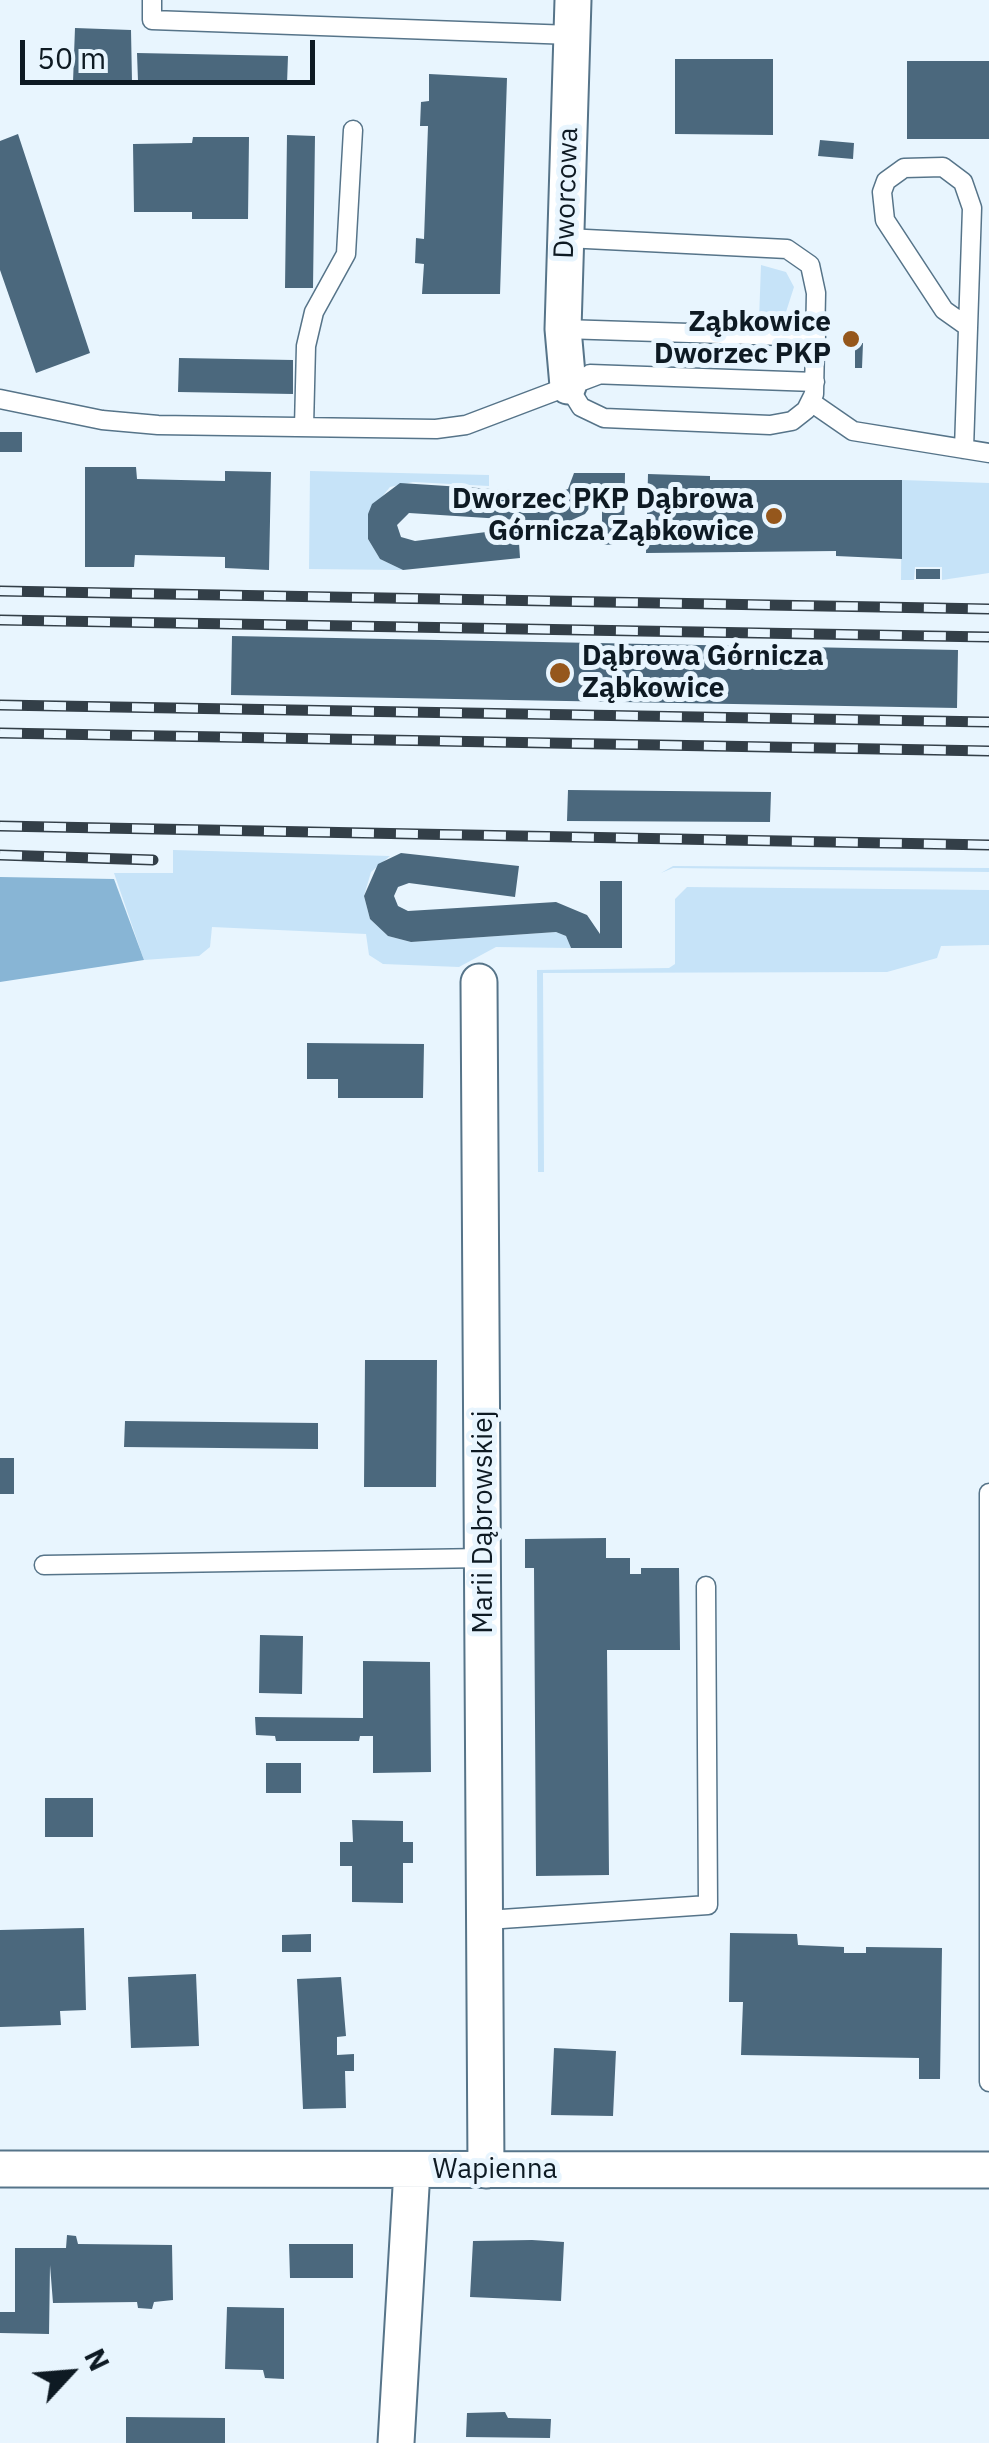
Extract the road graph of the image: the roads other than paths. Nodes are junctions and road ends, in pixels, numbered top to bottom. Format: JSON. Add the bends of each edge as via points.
{"nodes":[{"id":1,"x":152,"y":0,"type":"edge"},
{"id":2,"x":573,"y":17,"type":"edge"},
{"id":3,"x":352,"y":130,"type":"dead end"},
{"id":4,"x":566,"y":238,"type":"junction"},
{"id":5,"x":968,"y":327,"type":"junction"},
{"id":6,"x":816,"y":337,"type":"junction"},
{"id":7,"x":573,"y":362,"type":"junction"},
{"id":8,"x":815,"y":382,"type":"junction"},
{"id":9,"x":0,"y":399,"type":"edge"},
{"id":10,"x":811,"y":402,"type":"junction"},
{"id":11,"x":304,"y":427,"type":"junction"},
{"id":12,"x":964,"y":449,"type":"junction"},
{"id":13,"x":989,"y":453,"type":"edge"},
{"id":14,"x":479,"y":982,"type":"dead end"},
{"id":15,"x":989,"y":1493,"type":"edge"},
{"id":16,"x":484,"y":1558,"type":"junction"},
{"id":17,"x":44,"y":1565,"type":"dead end"},
{"id":18,"x":706,"y":1586,"type":"dead end"},
{"id":19,"x":988,"y":1691,"type":"edge"},
{"id":20,"x":486,"y":1920,"type":"junction"},
{"id":21,"x":989,"y":2082,"type":"edge"},
{"id":22,"x":0,"y":2169,"type":"edge"},
{"id":23,"x":412,"y":2170,"type":"junction"},
{"id":24,"x":486,"y":2170,"type":"junction"},
{"id":25,"x":989,"y":2170,"type":"edge"},
{"id":26,"x":396,"y":2443,"type":"edge"}],
"edges":[{"from":1,"to":2,"type":"lane","via":[[152,20]]},
{"from":2,"to":4,"type":"street","name":"Dworcowa"},
{"from":3,"to":11,"type":"lane","via":[[346,254],[314,312],[306,346]]},
{"from":4,"to":6,"type":"lane","via":[[787,248],[814,273]]},
{"from":4,"to":7,"type":"street","name":"Dworcowa"},
{"from":5,"to":5,"type":"lane","via":[[969,193],[943,167],[904,168],[886,180],[885,220],[944,310]]},
{"from":5,"to":12,"type":"lane"},
{"from":6,"to":7,"type":"lane"},
{"from":6,"to":8,"type":"lane"},
{"from":7,"to":8,"type":"lane"},
{"from":7,"to":10,"type":"lane","via":[[588,412],[623,421],[783,423],[801,416]]},
{"from":7,"to":11,"type":"lane","via":[[452,428]]},
{"from":8,"to":10,"type":"lane"},
{"from":9,"to":11,"type":"lane","via":[[117,422]]},
{"from":10,"to":12,"type":"lane","via":[[853,431]]},
{"from":12,"to":13,"type":"lane"},
{"from":14,"to":16,"type":"street","name":"Marii Dąbrowskiej"},
{"from":15,"to":19,"type":"lane"},
{"from":16,"to":17,"type":"lane"},
{"from":16,"to":20,"type":"street","name":"Marii Dąbrowskiej"},
{"from":18,"to":20,"type":"lane","via":[[708,1905]]},
{"from":19,"to":21,"type":"lane"},
{"from":20,"to":24,"type":"street","name":"Marii Dąbrowskiej"},
{"from":22,"to":23,"type":"street","name":"Wapienna"},
{"from":23,"to":24,"type":"street","name":"Wapienna"},
{"from":23,"to":26,"type":"street"},
{"from":24,"to":25,"type":"street","name":"Wapienna"}]}
